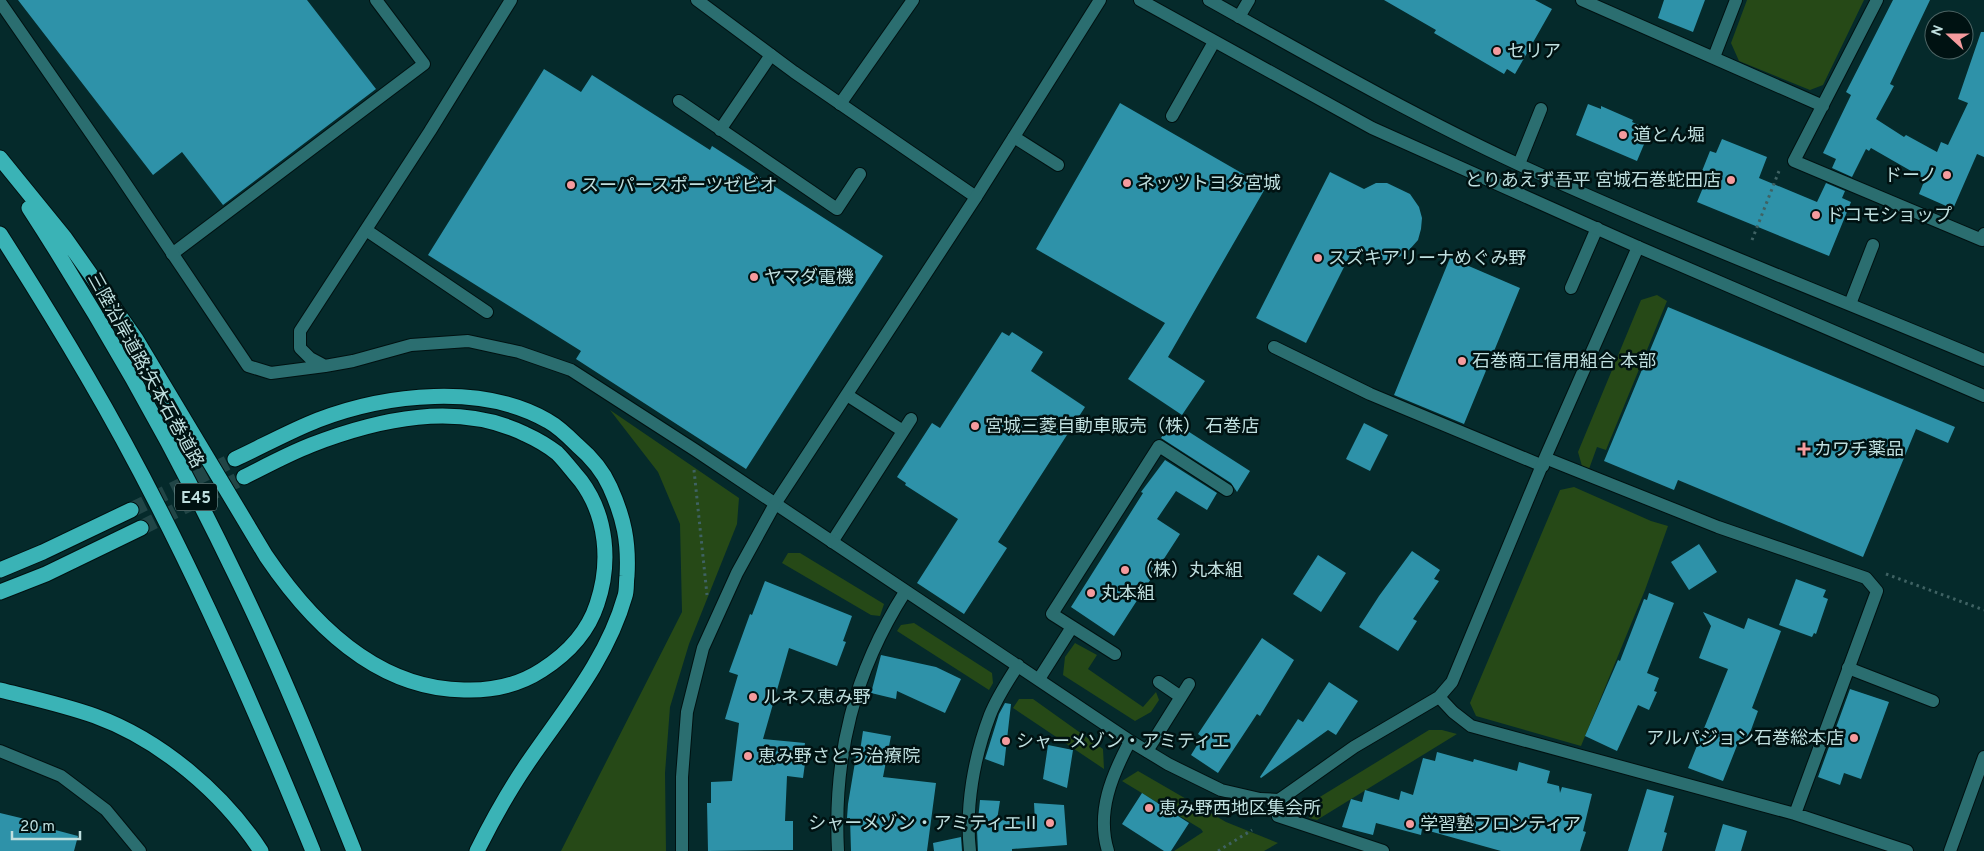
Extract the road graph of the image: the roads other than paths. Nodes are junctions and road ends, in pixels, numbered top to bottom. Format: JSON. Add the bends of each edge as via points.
{"nodes":[{"id":1,"x":376,"y":0,"type":"edge"},
{"id":2,"x":511,"y":0,"type":"edge"},
{"id":3,"x":697,"y":0,"type":"edge"},
{"id":4,"x":913,"y":0,"type":"edge"},
{"id":5,"x":1100,"y":0,"type":"edge"},
{"id":6,"x":1140,"y":0,"type":"edge"},
{"id":7,"x":1208,"y":0,"type":"edge"},
{"id":8,"x":1249,"y":0,"type":"edge"},
{"id":9,"x":1582,"y":0,"type":"edge"},
{"id":10,"x":1736,"y":0,"type":"edge"},
{"id":11,"x":1878,"y":0,"type":"edge"},
{"id":12,"x":0,"y":2,"type":"edge"},
{"id":13,"x":1239,"y":17,"type":"junction"},
{"id":14,"x":1214,"y":42,"type":"junction"},
{"id":15,"x":771,"y":55,"type":"junction"},
{"id":16,"x":1714,"y":57,"type":"junction"},
{"id":17,"x":679,"y":101,"type":"dead end"},
{"id":18,"x":840,"y":104,"type":"junction"},
{"id":19,"x":1823,"y":106,"type":"junction"},
{"id":20,"x":1541,"y":109,"type":"dead end"},
{"id":21,"x":1172,"y":116,"type":"dead end"},
{"id":22,"x":720,"y":130,"type":"junction"},
{"id":23,"x":1014,"y":137,"type":"junction"},
{"id":24,"x":0,"y":160,"type":"edge"},
{"id":25,"x":1519,"y":164,"type":"junction"},
{"id":26,"x":1058,"y":165,"type":"dead end"},
{"id":27,"x":860,"y":174,"type":"dead end"},
{"id":28,"x":976,"y":197,"type":"junction"},
{"id":29,"x":1597,"y":228,"type":"junction"},
{"id":30,"x":366,"y":230,"type":"junction"},
{"id":31,"x":0,"y":234,"type":"edge"},
{"id":32,"x":1984,"y":234,"type":"edge"},
{"id":33,"x":1874,"y":245,"type":"dead end"},
{"id":34,"x":1638,"y":248,"type":"junction"},
{"id":35,"x":172,"y":254,"type":"junction"},
{"id":36,"x":1571,"y":288,"type":"dead end"},
{"id":37,"x":1850,"y":304,"type":"junction"},
{"id":38,"x":487,"y":312,"type":"dead end"},
{"id":39,"x":1274,"y":347,"type":"dead end"},
{"id":40,"x":1984,"y":360,"type":"edge"},
{"id":41,"x":325,"y":366,"type":"junction"},
{"id":42,"x":847,"y":395,"type":"junction"},
{"id":43,"x":1984,"y":396,"type":"edge"},
{"id":44,"x":911,"y":419,"type":"dead end"},
{"id":45,"x":903,"y":431,"type":"junction"},
{"id":46,"x":235,"y":458,"type":"tunnel mouth"},
{"id":47,"x":1544,"y":462,"type":"junction"},
{"id":48,"x":244,"y":477,"type":"tunnel mouth"},
{"id":49,"x":1227,"y":490,"type":"dead end"},
{"id":50,"x":775,"y":504,"type":"junction"},
{"id":51,"x":131,"y":510,"type":"tunnel mouth"},
{"id":52,"x":141,"y":528,"type":"tunnel mouth"},
{"id":53,"x":832,"y":542,"type":"junction"},
{"id":54,"x":0,"y":570,"type":"edge"},
{"id":55,"x":0,"y":592,"type":"edge"},
{"id":56,"x":905,"y":592,"type":"junction"},
{"id":57,"x":1072,"y":627,"type":"junction"},
{"id":58,"x":1114,"y":654,"type":"dead end"},
{"id":59,"x":1018,"y":665,"type":"junction"},
{"id":60,"x":1848,"y":668,"type":"junction"},
{"id":61,"x":1039,"y":679,"type":"junction"},
{"id":62,"x":1159,"y":682,"type":"dead end"},
{"id":63,"x":1189,"y":684,"type":"dead end"},
{"id":64,"x":0,"y":690,"type":"edge"},
{"id":65,"x":1181,"y":696,"type":"junction"},
{"id":66,"x":1439,"y":697,"type":"junction"},
{"id":67,"x":1933,"y":701,"type":"dead end"},
{"id":68,"x":1130,"y":741,"type":"junction"},
{"id":69,"x":0,"y":751,"type":"edge"},
{"id":70,"x":1147,"y":751,"type":"junction"},
{"id":71,"x":1984,"y":757,"type":"edge"},
{"id":72,"x":1279,"y":800,"type":"junction"},
{"id":73,"x":1795,"y":814,"type":"junction"},
{"id":74,"x":140,"y":851,"type":"edge"},
{"id":75,"x":261,"y":851,"type":"edge"},
{"id":76,"x":313,"y":851,"type":"edge"},
{"id":77,"x":354,"y":851,"type":"edge"},
{"id":78,"x":477,"y":851,"type":"edge"},
{"id":79,"x":682,"y":851,"type":"edge"},
{"id":80,"x":838,"y":851,"type":"edge"},
{"id":81,"x":970,"y":851,"type":"edge"},
{"id":82,"x":1108,"y":851,"type":"edge"},
{"id":83,"x":1383,"y":851,"type":"edge"},
{"id":84,"x":1907,"y":851,"type":"edge"},
{"id":85,"x":1950,"y":851,"type":"edge"}],
"edges":[{"from":1,"to":35,"type":"street","via":[[424,64]]},
{"from":2,"to":30,"type":"street"},
{"from":3,"to":15,"type":"street"},
{"from":4,"to":18,"type":"street"},
{"from":5,"to":23,"type":"street"},
{"from":6,"to":14,"type":"street"},
{"from":7,"to":13,"type":"street"},
{"from":8,"to":13,"type":"street"},
{"from":9,"to":16,"type":"street"},
{"from":10,"to":16,"type":"street"},
{"from":11,"to":19,"type":"street"},
{"from":12,"to":35,"type":"street"},
{"from":13,"to":25,"type":"street","via":[[1407,109]]},
{"from":14,"to":21,"type":"street"},
{"from":14,"to":29,"type":"street","via":[[1372,128]]},
{"from":15,"to":18,"type":"street"},
{"from":15,"to":22,"type":"street"},
{"from":16,"to":19,"type":"street"},
{"from":17,"to":22,"type":"street"},
{"from":18,"to":28,"type":"street"},
{"from":19,"to":32,"type":"street","via":[[1794,161],[1982,240]]},
{"from":20,"to":25,"type":"street"},
{"from":22,"to":27,"type":"street","via":[[836,208]]},
{"from":23,"to":26,"type":"street"},
{"from":23,"to":28,"type":"street"},
{"from":24,"to":48,"type":"highway","via":[[65,238],[136,339],[285,584],[338,640],[361,657],[415,684],[448,690],[478,690],[507,686],[532,676],[555,661],[573,645],[588,625],[597,605],[604,577],[605,549],[600,518],[589,492],[556,452],[513,428],[453,415],[386,422],[310,445]]},
{"from":24,"to":77,"type":"highway","name":"三陸沿岸道路;矢本石巻道路","number":"E45","via":[[120,356],[233,570],[302,722]]},
{"from":25,"to":37,"type":"street","via":[[1652,224]]},
{"from":28,"to":42,"type":"street"},
{"from":29,"to":34,"type":"street"},
{"from":29,"to":36,"type":"street"},
{"from":30,"to":38,"type":"street"},
{"from":30,"to":41,"type":"street","via":[[300,331],[300,348]]},
{"from":31,"to":76,"type":"highway","number":"E45","via":[[88,377],[180,552],[264,732]]},
{"from":33,"to":37,"type":"street"},
{"from":34,"to":43,"type":"street"},
{"from":34,"to":47,"type":"street"},
{"from":35,"to":41,"type":"street","via":[[248,366],[271,374]]},
{"from":37,"to":40,"type":"street"},
{"from":39,"to":47,"type":"street","via":[[1370,394]]},
{"from":41,"to":50,"type":"street","via":[[411,345],[468,341],[519,352],[571,370]]},
{"from":42,"to":45,"type":"street"},
{"from":42,"to":50,"type":"street"},
{"from":44,"to":45,"type":"street"},
{"from":45,"to":53,"type":"street"},
{"from":46,"to":78,"type":"highway","via":[[318,420],[388,400],[464,397],[496,402],[548,421],[589,456],[606,478],[627,534],[626,594],[615,624],[586,680],[504,800]]},
{"from":47,"to":60,"type":"street","via":[[1866,578],[1877,591]]},
{"from":47,"to":66,"type":"street","via":[[1463,659],[1452,682]]},
{"from":49,"to":57,"type":"street","via":[[1159,446],[1052,614]]},
{"from":50,"to":53,"type":"street"},
{"from":50,"to":79,"type":"street","via":[[703,648],[687,712],[682,777]]},
{"from":51,"to":54,"type":"highway"},
{"from":52,"to":55,"type":"highway","via":[[46,574]]},
{"from":53,"to":56,"type":"street"},
{"from":56,"to":59,"type":"street"},
{"from":56,"to":80,"type":"street","via":[[863,676],[844,739],[837,797]]},
{"from":57,"to":58,"type":"street"},
{"from":57,"to":61,"type":"street"},
{"from":59,"to":61,"type":"street"},
{"from":59,"to":81,"type":"street","via":[[996,701],[975,769],[969,819]]},
{"from":60,"to":67,"type":"street"},
{"from":60,"to":73,"type":"street"},
{"from":61,"to":68,"type":"street"},
{"from":62,"to":65,"type":"street"},
{"from":63,"to":65,"type":"street"},
{"from":64,"to":75,"type":"highway","via":[[96,717],[155,747],[226,806]]},
{"from":65,"to":70,"type":"street"},
{"from":66,"to":72,"type":"street","via":[[1354,747]]},
{"from":66,"to":73,"type":"street","via":[[1471,726]]},
{"from":68,"to":70,"type":"street"},
{"from":68,"to":82,"type":"street","via":[[1114,773],[1105,802]]},
{"from":69,"to":74,"type":"street","via":[[61,776],[106,810]]},
{"from":70,"to":72,"type":"street","via":[[1221,790]]},
{"from":71,"to":85,"type":"street"},
{"from":72,"to":83,"type":"street","via":[[1278,816]]},
{"from":73,"to":84,"type":"street"}]}
